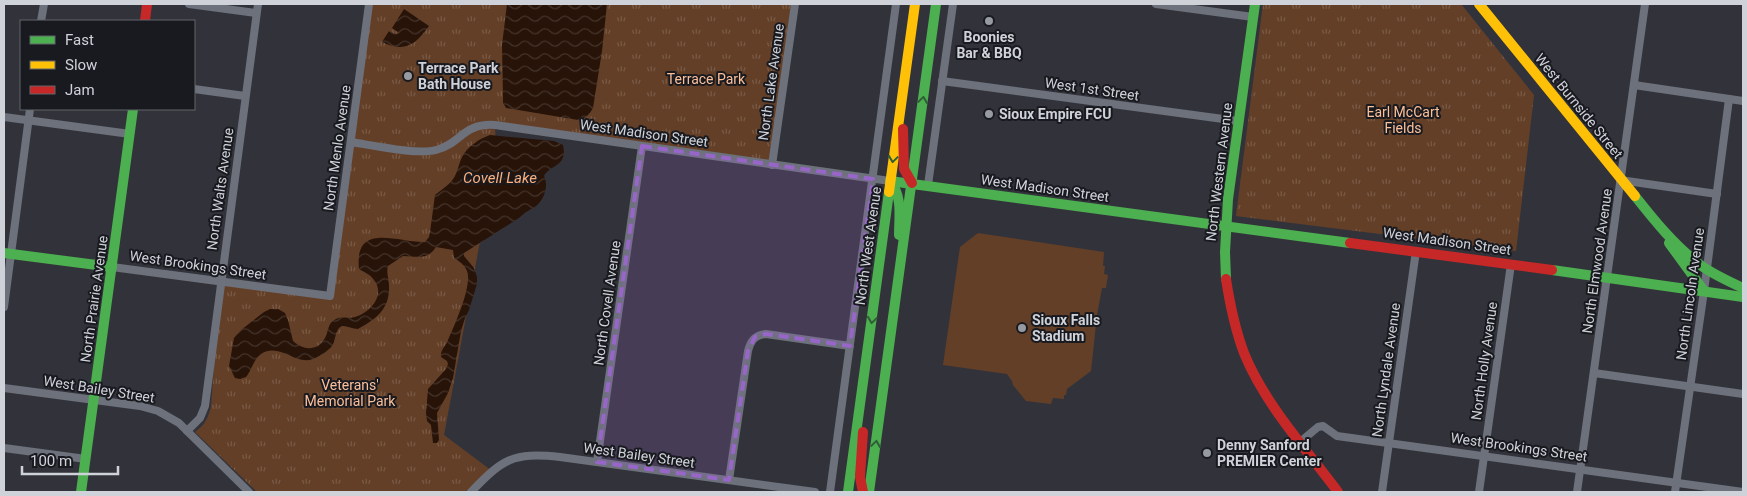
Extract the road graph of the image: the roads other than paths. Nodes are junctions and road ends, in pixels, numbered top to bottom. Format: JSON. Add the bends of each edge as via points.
{"nodes":[{"id":1,"x":44,"y":4,"type":"edge"},
{"id":2,"x":147,"y":4,"type":"edge"},
{"id":3,"x":189,"y":4,"type":"edge"},
{"id":4,"x":258,"y":4,"type":"edge"},
{"id":5,"x":369,"y":4,"type":"edge"},
{"id":6,"x":795,"y":4,"type":"edge"},
{"id":7,"x":896,"y":4,"type":"edge"},
{"id":8,"x":915,"y":4,"type":"edge"},
{"id":9,"x":936,"y":4,"type":"edge"},
{"id":10,"x":953,"y":4,"type":"edge"},
{"id":11,"x":1156,"y":4,"type":"edge"},
{"id":12,"x":1255,"y":4,"type":"edge"},
{"id":13,"x":1479,"y":4,"type":"edge"},
{"id":14,"x":1645,"y":4,"type":"edge"},
{"id":15,"x":256,"y":13,"type":"junction"},
{"id":16,"x":1253,"y":17,"type":"junction"},
{"id":17,"x":41,"y":20,"type":"edge"},
{"id":18,"x":145,"y":20,"type":"edge"},
{"id":19,"x":942,"y":81,"type":"junction"},
{"id":20,"x":1634,"y":85,"type":"junction"},
{"id":21,"x":195,"y":89,"type":"edge"},
{"id":22,"x":245,"y":96,"type":"junction"},
{"id":23,"x":1729,"y":99,"type":"junction"},
{"id":24,"x":1743,"y":101,"type":"edge"},
{"id":25,"x":30,"y":110,"type":"edge"},
{"id":26,"x":134,"y":110,"type":"edge"},
{"id":27,"x":900,"y":110,"type":"junction"},
{"id":28,"x":4,"y":117,"type":"edge"},
{"id":29,"x":28,"y":120,"type":"junction"},
{"id":30,"x":1238,"y":121,"type":"junction"},
{"id":31,"x":130,"y":134,"type":"junction"},
{"id":32,"x":351,"y":142,"type":"junction"},
{"id":33,"x":642,"y":146,"type":"junction"},
{"id":34,"x":772,"y":165,"type":"junction"},
{"id":35,"x":872,"y":179,"type":"junction"},
{"id":36,"x":1620,"y":180,"type":"junction"},
{"id":37,"x":890,"y":181,"type":"junction"},
{"id":38,"x":912,"y":183,"type":"junction"},
{"id":39,"x":928,"y":185,"type":"junction"},
{"id":40,"x":1717,"y":194,"type":"junction"},
{"id":41,"x":1658,"y":225,"type":"junction"},
{"id":42,"x":1225,"y":226,"type":"junction"},
{"id":43,"x":1416,"y":251,"type":"junction"},
{"id":44,"x":7,"y":253,"type":"edge"},
{"id":45,"x":902,"y":257,"type":"junction"},
{"id":46,"x":1510,"y":264,"type":"junction"},
{"id":47,"x":112,"y":267,"type":"junction"},
{"id":48,"x":1707,"y":270,"type":"junction"},
{"id":49,"x":1607,"y":278,"type":"junction"},
{"id":50,"x":220,"y":282,"type":"junction"},
{"id":51,"x":1743,"y":288,"type":"edge"},
{"id":52,"x":1704,"y":291,"type":"junction"},
{"id":53,"x":330,"y":296,"type":"joint"},
{"id":54,"x":1743,"y":297,"type":"edge"},
{"id":55,"x":4,"y":307,"type":"edge"},
{"id":56,"x":850,"y":346,"type":"junction"},
{"id":57,"x":1594,"y":373,"type":"junction"},
{"id":58,"x":863,"y":386,"type":"junction"},
{"id":59,"x":1690,"y":387,"type":"junction"},
{"id":60,"x":4,"y":388,"type":"edge"},
{"id":61,"x":1743,"y":394,"type":"edge"},
{"id":62,"x":94,"y":400,"type":"junction"},
{"id":63,"x":188,"y":431,"type":"junction"},
{"id":64,"x":1300,"y":442,"type":"junction"},
{"id":65,"x":1388,"y":444,"type":"junction"},
{"id":66,"x":4,"y":448,"type":"edge"},
{"id":67,"x":1484,"y":456,"type":"junction"},
{"id":68,"x":86,"y":459,"type":"junction"},
{"id":69,"x":597,"y":462,"type":"junction"},
{"id":70,"x":1580,"y":470,"type":"junction"},
{"id":71,"x":729,"y":480,"type":"junction"},
{"id":72,"x":1677,"y":483,"type":"junction"},
{"id":73,"x":81,"y":492,"type":"edge"},
{"id":74,"x":249,"y":492,"type":"edge"},
{"id":75,"x":471,"y":492,"type":"edge"},
{"id":76,"x":815,"y":492,"type":"edge"},
{"id":77,"x":830,"y":492,"type":"edge"},
{"id":78,"x":848,"y":492,"type":"edge"},
{"id":79,"x":863,"y":492,"type":"edge"},
{"id":80,"x":870,"y":492,"type":"edge"},
{"id":81,"x":1338,"y":492,"type":"edge"},
{"id":82,"x":1382,"y":492,"type":"edge"},
{"id":83,"x":1479,"y":492,"type":"edge"},
{"id":84,"x":1577,"y":492,"type":"edge"},
{"id":85,"x":1675,"y":492,"type":"edge"},
{"id":86,"x":1743,"y":492,"type":"edge"}],
"edges":[{"from":1,"to":17,"type":"street"},
{"from":2,"to":18,"type":"main road"},
{"from":3,"to":15,"type":"street"},
{"from":4,"to":15,"type":"street","name":"North Walts Avenue"},
{"from":5,"to":32,"type":"street","name":"North Menlo Avenue"},
{"from":6,"to":34,"type":"street","name":"North Lake Avenue"},
{"from":7,"to":35,"type":"street","name":"North West Avenue"},
{"from":8,"to":27,"type":"main road","name":"North West Avenue"},
{"from":38,"to":9,"type":"main road","one_way":true},
{"from":10,"to":19,"type":"street"},
{"from":11,"to":16,"type":"street"},
{"from":12,"to":16,"type":"main road","name":"North Western Avenue"},
{"from":13,"to":36,"type":"main road","name":"West Burnside Street"},
{"from":14,"to":20,"type":"street","name":"North Elmwood Avenue"},
{"from":15,"to":22,"type":"street","name":"North Walts Avenue"},
{"from":16,"to":30,"type":"main road","name":"North Western Avenue"},
{"from":19,"to":30,"type":"street","name":"West 1st Street"},
{"from":19,"to":39,"type":"street"},
{"from":20,"to":23,"type":"street"},
{"from":20,"to":36,"type":"street","name":"North Elmwood Avenue"},
{"from":21,"to":22,"type":"street"},
{"from":22,"to":50,"type":"street","name":"North Walts Avenue"},
{"from":23,"to":24,"type":"street"},
{"from":23,"to":40,"type":"street","name":"North Lincoln Avenue"},
{"from":25,"to":29,"type":"street"},
{"from":26,"to":31,"type":"main road","name":"North Prairie Avenue"},
{"from":27,"to":37,"type":"main road","name":"North West Avenue","one_way":true},
{"from":27,"to":38,"type":"main road","via":[[904,169]]},
{"from":28,"to":29,"type":"street"},
{"from":29,"to":31,"type":"street"},
{"from":29,"to":44,"type":"street"},
{"from":30,"to":42,"type":"main road","name":"North Western Avenue"},
{"from":31,"to":47,"type":"main road","name":"North Prairie Avenue"},
{"from":32,"to":33,"type":"street","name":"West Madison Street","via":[[430,151],[444,147],[467,130],[484,124]]},
{"from":32,"to":53,"type":"street","name":"North Menlo Avenue"},
{"from":33,"to":34,"type":"street","name":"West Madison Street"},
{"from":33,"to":69,"type":"street","name":"North Covell Avenue"},
{"from":34,"to":35,"type":"street","name":"West Madison Street"},
{"from":35,"to":37,"type":"street","name":"West Madison Street"},
{"from":35,"to":56,"type":"street","name":"North West Avenue"},
{"from":36,"to":40,"type":"street"},
{"from":36,"to":41,"type":"main road","name":"West Burnside Street"},
{"from":36,"to":49,"type":"street","name":"North Elmwood Avenue"},
{"from":37,"to":38,"type":"main road","name":"West Madison Street"},
{"from":37,"to":45,"type":"main road","via":[[898,194]]},
{"from":37,"to":58,"type":"main road","name":"North West Avenue","one_way":true},
{"from":38,"to":39,"type":"main road","name":"West Madison Street"},
{"from":38,"to":45,"type":"main road"},
{"from":39,"to":42,"type":"main road","name":"West Madison Street"},
{"from":40,"to":48,"type":"street","name":"North Lincoln Avenue"},
{"from":41,"to":48,"type":"main road","name":"West Burnside Street"},
{"from":41,"to":52,"type":"main road","name":"West Burnside Street"},
{"from":42,"to":43,"type":"main road","name":"West Madison Street"},
{"from":42,"to":64,"type":"main road","name":"North Western Avenue","via":[[1227,285],[1242,346],[1267,396]]},
{"from":43,"to":46,"type":"main road","name":"West Madison Street"},
{"from":43,"to":65,"type":"street","name":"North Lyndale Avenue"},
{"from":44,"to":47,"type":"main road","name":"West Brookings Street"},
{"from":44,"to":55,"type":"street"},
{"from":80,"to":45,"type":"main road","one_way":true},
{"from":46,"to":49,"type":"main road","name":"West Madison Street"},
{"from":46,"to":67,"type":"street","name":"North Holly Avenue"},
{"from":47,"to":50,"type":"street","name":"West Brookings Street"},
{"from":47,"to":62,"type":"main road","name":"North Prairie Avenue"},
{"from":48,"to":51,"type":"main road","name":"West Burnside Street"},
{"from":48,"to":52,"type":"street","name":"North Lincoln Avenue"},
{"from":49,"to":52,"type":"main road","name":"West Madison Street"},
{"from":49,"to":57,"type":"street","name":"North Elmwood Avenue"},
{"from":50,"to":53,"type":"street","name":"West Brookings Street"},
{"from":50,"to":63,"type":"street","name":"North Walts Avenue","via":[[205,406],[200,418]]},
{"from":52,"to":54,"type":"main road","name":"West Madison Street"},
{"from":52,"to":59,"type":"street","name":"North Lincoln Avenue"},
{"from":56,"to":71,"type":"street","via":[[766,334],[755,337],[748,350]]},
{"from":56,"to":77,"type":"street","name":"North West Avenue"},
{"from":57,"to":59,"type":"street"},
{"from":57,"to":70,"type":"street","name":"North Elmwood Avenue"},
{"from":58,"to":78,"type":"main road","name":"North West Avenue"},
{"from":58,"to":79,"type":"main road","via":[[860,477]]},
{"from":59,"to":61,"type":"street"},
{"from":59,"to":72,"type":"street","name":"North Lincoln Avenue"},
{"from":60,"to":62,"type":"street","name":"West Bailey Street"},
{"from":62,"to":63,"type":"street","name":"West Bailey Street","via":[[153,409]]},
{"from":62,"to":68,"type":"main road","name":"North Prairie Avenue"},
{"from":63,"to":74,"type":"street","name":"West Bailey Street"},
{"from":64,"to":65,"type":"street","name":"West Brookings Street","via":[[1324,426],[1337,436]]},
{"from":64,"to":81,"type":"main road","name":"North Western Avenue"},
{"from":65,"to":67,"type":"street","name":"West Brookings Street"},
{"from":65,"to":82,"type":"street","name":"North Lyndale Avenue"},
{"from":66,"to":68,"type":"street"},
{"from":67,"to":70,"type":"street","name":"West Brookings Street"},
{"from":67,"to":83,"type":"street","name":"North Holly Avenue"},
{"from":68,"to":73,"type":"main road","name":"North Prairie Avenue"},
{"from":69,"to":71,"type":"street","name":"West Bailey Street"},
{"from":69,"to":75,"type":"street","name":"West Bailey Street","via":[[530,455],[515,458],[502,463]]},
{"from":70,"to":72,"type":"street","name":"West Brookings Street"},
{"from":70,"to":84,"type":"street","name":"North Elmwood Avenue"},
{"from":71,"to":76,"type":"street","name":"West Bailey Street"},
{"from":72,"to":85,"type":"street","name":"North Lincoln Avenue"},
{"from":72,"to":86,"type":"street","name":"West Brookings Street"}]}
